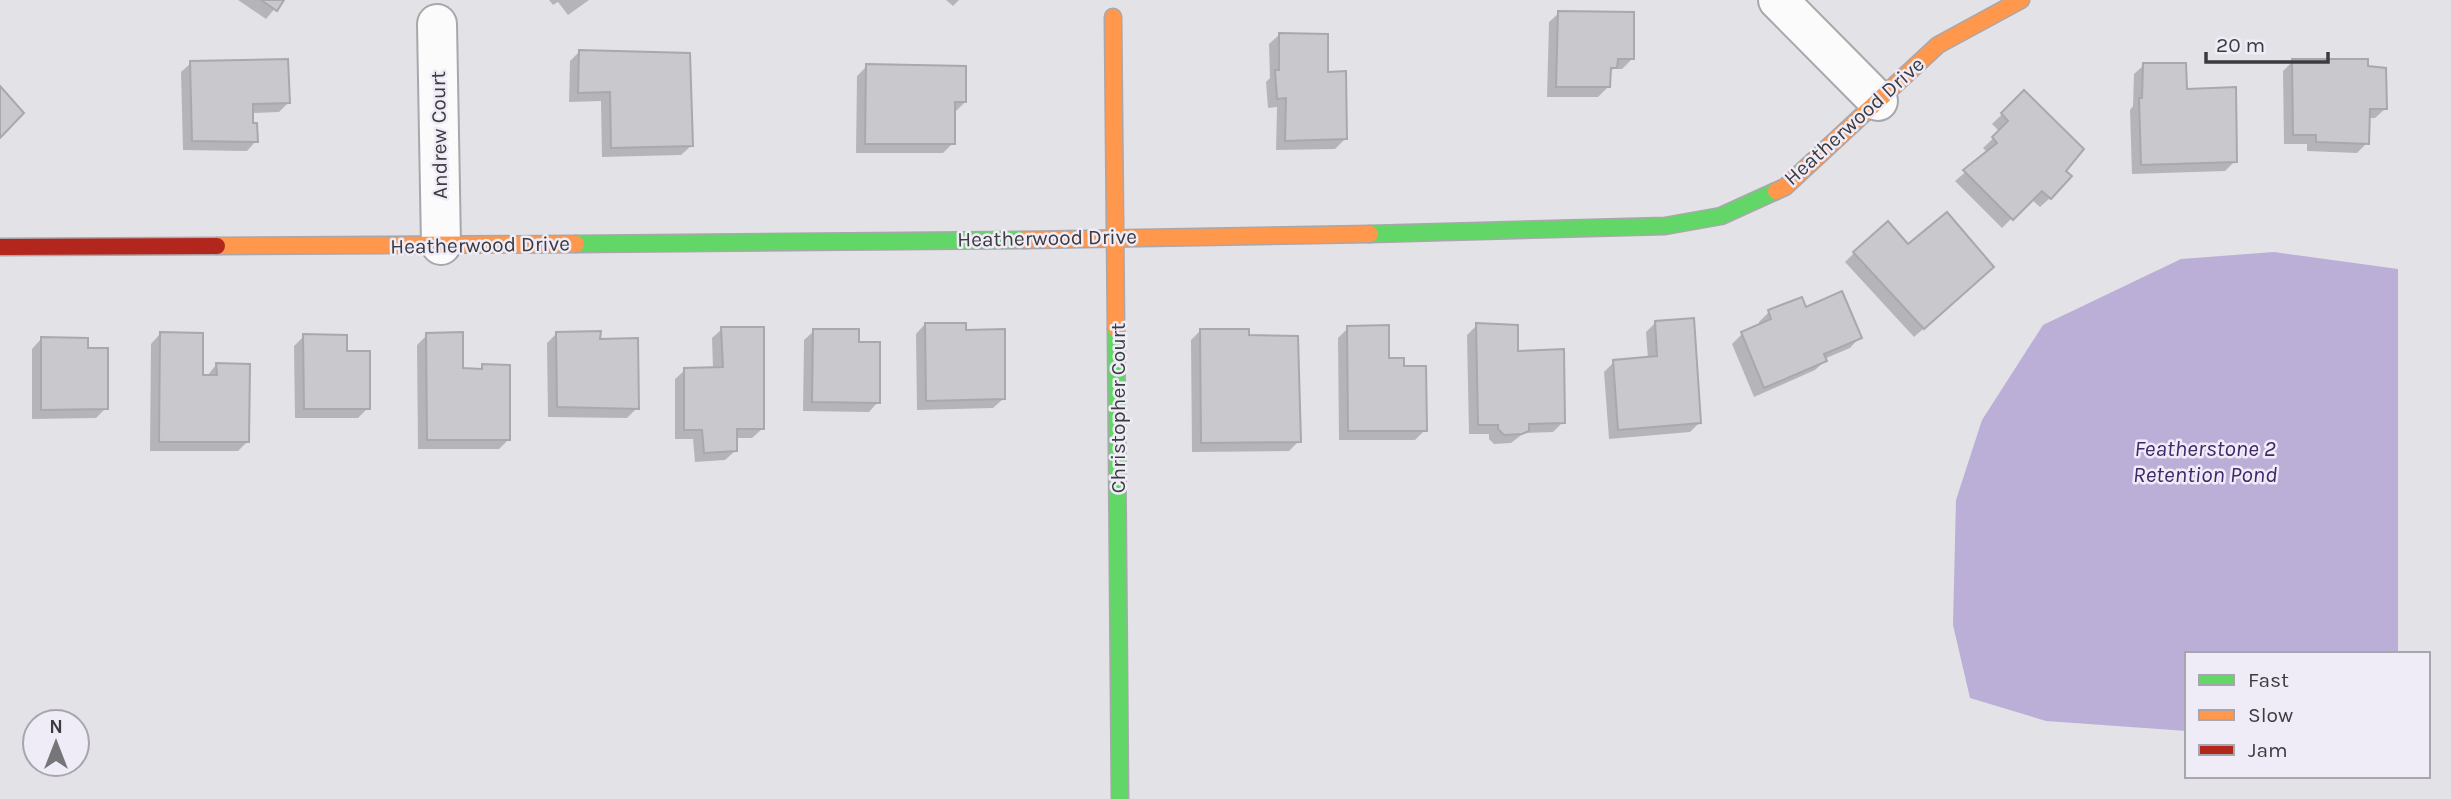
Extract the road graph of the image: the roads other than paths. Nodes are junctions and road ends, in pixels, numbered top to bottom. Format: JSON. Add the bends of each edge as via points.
{"nodes":[{"id":1,"x":1778,"y":0,"type":"edge"},
{"id":2,"x":2021,"y":0,"type":"edge"},
{"id":3,"x":1114,"y":17,"type":"dead end"},
{"id":4,"x":437,"y":24,"type":"dead end"},
{"id":5,"x":1878,"y":101,"type":"junction"},
{"id":6,"x":1115,"y":237,"type":"junction"},
{"id":7,"x":441,"y":245,"type":"junction"},
{"id":8,"x":0,"y":247,"type":"edge"},
{"id":9,"x":1120,"y":799,"type":"edge"}],
"edges":[{"from":1,"to":5,"type":"street"},
{"from":2,"to":5,"type":"street","name":"Heatherwood Drive","via":[[1938,45]]},
{"from":3,"to":6,"type":"street","name":"Christopher Court"},
{"from":4,"to":7,"type":"street","name":"Andrew Court"},
{"from":5,"to":6,"type":"street","name":"Heatherwood Drive","via":[[1785,187],[1721,216],[1665,226]]},
{"from":6,"to":7,"type":"street","name":"Heatherwood Drive"},
{"from":6,"to":9,"type":"street","name":"Christopher Court"},
{"from":7,"to":8,"type":"street","name":"Heatherwood Drive"}]}
